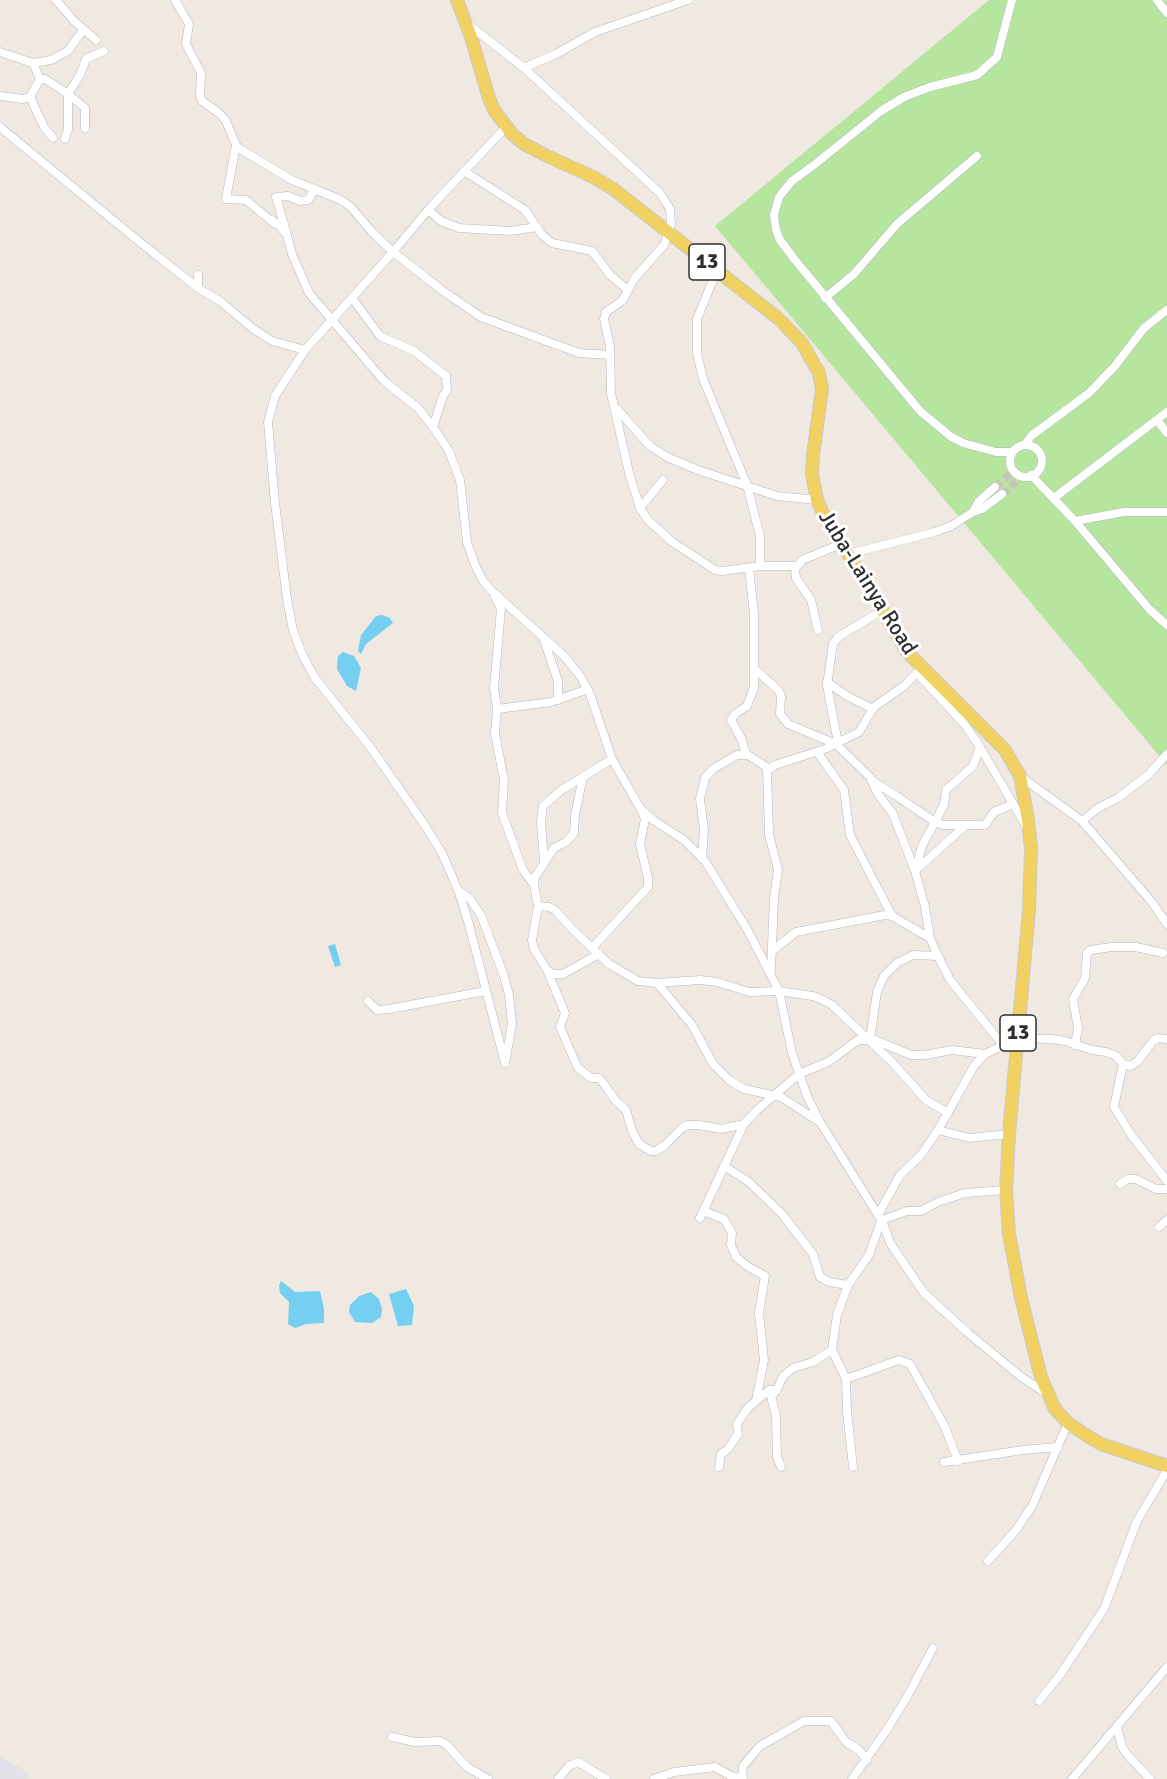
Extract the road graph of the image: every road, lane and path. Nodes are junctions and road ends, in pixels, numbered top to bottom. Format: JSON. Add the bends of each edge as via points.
{"nodes":[{"id":1,"x":56,"y":0,"type":"edge"},
{"id":2,"x":175,"y":0,"type":"edge"},
{"id":3,"x":457,"y":0,"type":"edge"},
{"id":4,"x":688,"y":0,"type":"edge"},
{"id":5,"x":1012,"y":0,"type":"edge"},
{"id":6,"x":1156,"y":0,"type":"edge"},
{"id":7,"x":673,"y":2,"type":"edge"},
{"id":8,"x":1167,"y":13,"type":"edge"},
{"id":9,"x":467,"y":23,"type":"junction"},
{"id":10,"x":83,"y":30,"type":"junction"},
{"id":11,"x":96,"y":40,"type":"dead end"},
{"id":12,"x":104,"y":51,"type":"dead end"},
{"id":13,"x":0,"y":52,"type":"edge"},
{"id":14,"x":33,"y":63,"type":"junction"},
{"id":15,"x":524,"y":68,"type":"junction"},
{"id":16,"x":40,"y":79,"type":"junction"},
{"id":17,"x":68,"y":94,"type":"junction"},
{"id":18,"x":0,"y":96,"type":"edge"},
{"id":19,"x":30,"y":97,"type":"junction"},
{"id":20,"x":0,"y":127,"type":"edge"},
{"id":21,"x":85,"y":128,"type":"dead end"},
{"id":22,"x":506,"y":128,"type":"junction"},
{"id":23,"x":53,"y":138,"type":"dead end"},
{"id":24,"x":65,"y":139,"type":"dead end"},
{"id":25,"x":236,"y":145,"type":"junction"},
{"id":26,"x":977,"y":156,"type":"dead end"},
{"id":27,"x":464,"y":171,"type":"junction"},
{"id":28,"x":315,"y":189,"type":"junction"},
{"id":29,"x":428,"y":210,"type":"junction"},
{"id":30,"x":272,"y":220,"type":"dead end"},
{"id":31,"x":537,"y":227,"type":"junction"},
{"id":32,"x":670,"y":233,"type":"junction"},
{"id":33,"x":287,"y":235,"type":"junction"},
{"id":34,"x":393,"y":252,"type":"junction"},
{"id":35,"x":717,"y":270,"type":"junction"},
{"id":36,"x":198,"y":275,"type":"dead end"},
{"id":37,"x":198,"y":288,"type":"junction"},
{"id":38,"x":628,"y":290,"type":"junction"},
{"id":39,"x":352,"y":298,"type":"junction"},
{"id":40,"x":825,"y":298,"type":"junction"},
{"id":41,"x":1167,"y":310,"type":"edge"},
{"id":42,"x":333,"y":320,"type":"junction"},
{"id":43,"x":305,"y":350,"type":"junction"},
{"id":44,"x":610,"y":356,"type":"junction"},
{"id":45,"x":615,"y":408,"type":"junction"},
{"id":46,"x":1167,"y":412,"type":"edge"},
{"id":47,"x":1157,"y":420,"type":"junction"},
{"id":48,"x":433,"y":427,"type":"junction"},
{"id":49,"x":1167,"y":433,"type":"edge"},
{"id":50,"x":1025,"y":445,"type":"junction"},
{"id":51,"x":1012,"y":452,"type":"junction"},
{"id":52,"x":1029,"y":476,"type":"junction"},
{"id":53,"x":663,"y":480,"type":"dead end"},
{"id":54,"x":1017,"y":482,"type":"tunnel mouth"},
{"id":55,"x":747,"y":485,"type":"junction"},
{"id":56,"x":995,"y":487,"type":"tunnel mouth"},
{"id":57,"x":1002,"y":494,"type":"tunnel mouth"},
{"id":58,"x":1054,"y":498,"type":"junction"},
{"id":59,"x":817,"y":500,"type":"junction"},
{"id":60,"x":640,"y":508,"type":"junction"},
{"id":61,"x":973,"y":512,"type":"junction"},
{"id":62,"x":1167,"y":512,"type":"edge"},
{"id":63,"x":1075,"y":521,"type":"junction"},
{"id":64,"x":844,"y":549,"type":"junction"},
{"id":65,"x":760,"y":566,"type":"junction"},
{"id":66,"x":796,"y":566,"type":"junction"},
{"id":67,"x":748,"y":568,"type":"junction"},
{"id":68,"x":492,"y":591,"type":"junction"},
{"id":69,"x":883,"y":610,"type":"junction"},
{"id":70,"x":1167,"y":625,"type":"edge"},
{"id":71,"x":818,"y":630,"type":"dead end"},
{"id":72,"x":543,"y":637,"type":"junction"},
{"id":73,"x":755,"y":669,"type":"junction"},
{"id":74,"x":919,"y":670,"type":"junction"},
{"id":75,"x":826,"y":682,"type":"junction"},
{"id":76,"x":588,"y":689,"type":"junction"},
{"id":77,"x":558,"y":700,"type":"junction"},
{"id":78,"x":496,"y":709,"type":"junction"},
{"id":79,"x":873,"y":709,"type":"junction"},
{"id":80,"x":837,"y":744,"type":"junction"},
{"id":81,"x":980,"y":747,"type":"junction"},
{"id":82,"x":817,"y":752,"type":"junction"},
{"id":83,"x":746,"y":754,"type":"junction"},
{"id":84,"x":1167,"y":754,"type":"edge"},
{"id":85,"x":612,"y":759,"type":"junction"},
{"id":86,"x":768,"y":768,"type":"junction"},
{"id":87,"x":1020,"y":776,"type":"junction"},
{"id":88,"x":583,"y":777,"type":"junction"},
{"id":89,"x":872,"y":781,"type":"junction"},
{"id":90,"x":1013,"y":804,"type":"junction"},
{"id":91,"x":640,"y":808,"type":"junction"},
{"id":92,"x":1082,"y":821,"type":"junction"},
{"id":93,"x":934,"y":822,"type":"junction"},
{"id":94,"x":965,"y":826,"type":"junction"},
{"id":95,"x":1029,"y":832,"type":"junction"},
{"id":96,"x":702,"y":858,"type":"junction"},
{"id":97,"x":544,"y":861,"type":"junction"},
{"id":98,"x":915,"y":871,"type":"junction"},
{"id":99,"x":534,"y":885,"type":"junction"},
{"id":100,"x":458,"y":890,"type":"junction"},
{"id":101,"x":538,"y":906,"type":"junction"},
{"id":102,"x":892,"y":916,"type":"junction"},
{"id":103,"x":1167,"y":924,"type":"edge"},
{"id":104,"x":930,"y":938,"type":"junction"},
{"id":105,"x":592,"y":948,"type":"junction"},
{"id":106,"x":772,"y":951,"type":"junction"},
{"id":107,"x":1163,"y":953,"type":"dead end"},
{"id":108,"x":599,"y":954,"type":"junction"},
{"id":109,"x":938,"y":956,"type":"junction"},
{"id":110,"x":547,"y":970,"type":"junction"},
{"id":111,"x":771,"y":974,"type":"junction"},
{"id":112,"x":657,"y":983,"type":"junction"},
{"id":113,"x":486,"y":991,"type":"junction"},
{"id":114,"x":779,"y":991,"type":"junction"},
{"id":115,"x":368,"y":1001,"type":"dead end"},
{"id":116,"x":868,"y":1038,"type":"junction"},
{"id":117,"x":1018,"y":1038,"type":"junction"},
{"id":118,"x":1167,"y":1039,"type":"edge"},
{"id":119,"x":1003,"y":1045,"type":"junction"},
{"id":120,"x":1075,"y":1045,"type":"junction"},
{"id":121,"x":985,"y":1054,"type":"junction"},
{"id":122,"x":1123,"y":1064,"type":"junction"},
{"id":123,"x":799,"y":1074,"type":"junction"},
{"id":124,"x":774,"y":1096,"type":"junction"},
{"id":125,"x":948,"y":1113,"type":"junction"},
{"id":126,"x":820,"y":1122,"type":"junction"},
{"id":127,"x":744,"y":1124,"type":"junction"},
{"id":128,"x":938,"y":1130,"type":"junction"},
{"id":129,"x":1009,"y":1134,"type":"junction"},
{"id":130,"x":724,"y":1166,"type":"junction"},
{"id":131,"x":1167,"y":1181,"type":"edge"},
{"id":132,"x":1120,"y":1184,"type":"dead end"},
{"id":133,"x":1167,"y":1189,"type":"edge"},
{"id":134,"x":1006,"y":1190,"type":"junction"},
{"id":135,"x":880,"y":1217,"type":"junction"},
{"id":136,"x":1167,"y":1220,"type":"edge"},
{"id":137,"x":1159,"y":1227,"type":"dead end"},
{"id":138,"x":849,"y":1285,"type":"junction"},
{"id":139,"x":832,"y":1350,"type":"junction"},
{"id":140,"x":846,"y":1379,"type":"junction"},
{"id":141,"x":777,"y":1390,"type":"junction"},
{"id":142,"x":1047,"y":1394,"type":"junction"},
{"id":143,"x":756,"y":1401,"type":"junction"},
{"id":144,"x":1068,"y":1423,"type":"junction"},
{"id":145,"x":1058,"y":1447,"type":"junction"},
{"id":146,"x":958,"y":1461,"type":"junction"},
{"id":147,"x":944,"y":1462,"type":"dead end"},
{"id":148,"x":719,"y":1467,"type":"dead end"},
{"id":149,"x":781,"y":1467,"type":"dead end"},
{"id":150,"x":854,"y":1467,"type":"dead end"},
{"id":151,"x":1167,"y":1468,"type":"edge"},
{"id":152,"x":988,"y":1561,"type":"dead end"},
{"id":153,"x":933,"y":1648,"type":"dead end"},
{"id":154,"x":1167,"y":1667,"type":"edge"},
{"id":155,"x":1039,"y":1701,"type":"dead end"},
{"id":156,"x":1116,"y":1727,"type":"junction"},
{"id":157,"x":392,"y":1737,"type":"dead end"},
{"id":158,"x":867,"y":1760,"type":"junction"},
{"id":159,"x":857,"y":1777,"type":"edge"},
{"id":160,"x":488,"y":1779,"type":"edge"},
{"id":161,"x":558,"y":1779,"type":"edge"},
{"id":162,"x":606,"y":1779,"type":"edge"},
{"id":163,"x":654,"y":1779,"type":"edge"},
{"id":164,"x":743,"y":1779,"type":"edge"},
{"id":165,"x":1072,"y":1779,"type":"edge"},
{"id":166,"x":1150,"y":1779,"type":"edge"}],
"edges":[{"from":1,"to":10,"type":"street"},
{"from":2,"to":25,"type":"street","via":[[189,24],[186,44],[201,73],[202,101],[220,114]]},
{"from":3,"to":9,"type":"main road","name":"Juba-Lainya Road","number":"13"},
{"from":4,"to":7,"type":"street"},
{"from":5,"to":40,"type":"street","via":[[997,57],[977,75],[930,87],[881,111],[792,181],[779,197],[774,215],[780,240]]},
{"from":6,"to":8,"type":"street"},
{"from":7,"to":15,"type":"street","via":[[595,32]]},
{"from":9,"to":15,"type":"street"},
{"from":9,"to":22,"type":"main road","name":"Juba-Lainya Road","number":"13","via":[[489,98]]},
{"from":10,"to":11,"type":"street"},
{"from":10,"to":14,"type":"street","via":[[68,51]]},
{"from":12,"to":17,"type":"street","via":[[86,59]]},
{"from":13,"to":14,"type":"street"},
{"from":14,"to":16,"type":"street"},
{"from":15,"to":32,"type":"street","via":[[660,193],[672,216]]},
{"from":16,"to":17,"type":"street"},
{"from":16,"to":19,"type":"street"},
{"from":17,"to":21,"type":"street","via":[[85,108]]},
{"from":17,"to":24,"type":"street"},
{"from":18,"to":19,"type":"street"},
{"from":19,"to":23,"type":"street"},
{"from":20,"to":37,"type":"street"},
{"from":22,"to":27,"type":"street"},
{"from":22,"to":32,"type":"main road","name":"Juba-Lainya Road","number":"13","via":[[524,144],[612,188]]},
{"from":25,"to":28,"type":"street","via":[[292,180]]},
{"from":25,"to":33,"type":"street","via":[[226,199],[246,200]]},
{"from":26,"to":40,"type":"street","via":[[897,224],[854,274]]},
{"from":27,"to":29,"type":"street"},
{"from":27,"to":31,"type":"street","via":[[525,210]]},
{"from":28,"to":33,"type":"street","via":[[308,200],[276,197]]},
{"from":28,"to":34,"type":"street","via":[[351,207]]},
{"from":29,"to":31,"type":"street","via":[[459,228],[510,231]]},
{"from":29,"to":34,"type":"street"},
{"from":30,"to":33,"type":"street"},
{"from":31,"to":38,"type":"street","via":[[552,243],[592,251],[610,275]]},
{"from":32,"to":35,"type":"main road","name":"Juba-Lainya Road","number":"13"},
{"from":32,"to":38,"type":"street"},
{"from":33,"to":42,"type":"street","via":[[304,285]]},
{"from":34,"to":39,"type":"street"},
{"from":34,"to":44,"type":"street","via":[[481,317],[579,352]]},
{"from":35,"to":55,"type":"street","via":[[697,319],[697,353],[703,378]]},
{"from":35,"to":59,"type":"main road","name":"Juba-Lainya Road","number":"13","via":[[791,330],[819,373],[822,389],[812,474]]},
{"from":36,"to":37,"type":"street"},
{"from":37,"to":43,"type":"street","via":[[272,341]]},
{"from":38,"to":44,"type":"street","via":[[621,303],[603,319]]},
{"from":39,"to":42,"type":"street"},
{"from":39,"to":48,"type":"street","via":[[380,336],[414,351],[446,376],[447,390]]},
{"from":40,"to":51,"type":"street","via":[[920,411],[950,436],[996,453]]},
{"from":41,"to":50,"type":"street","via":[[1144,328],[1089,393],[1031,436]]},
{"from":42,"to":43,"type":"street"},
{"from":42,"to":48,"type":"street","via":[[384,381],[418,408]]},
{"from":43,"to":100,"type":"street","via":[[275,396],[268,422],[293,630],[315,678],[424,824]]},
{"from":44,"to":45,"type":"street"},
{"from":45,"to":55,"type":"street","via":[[657,452]]},
{"from":45,"to":60,"type":"street"},
{"from":46,"to":47,"type":"street"},
{"from":47,"to":49,"type":"street"},
{"from":47,"to":58,"type":"street"},
{"from":48,"to":68,"type":"street","via":[[456,467],[467,542],[475,565]]},
{"from":50,"to":51,"type":"street"},
{"from":50,"to":52,"type":"street","via":[[1035,448],[1041,457],[1040,468]]},
{"from":51,"to":52,"type":"street","via":[[1011,471]]},
{"from":52,"to":54,"type":"street"},
{"from":52,"to":58,"type":"street"},
{"from":53,"to":60,"type":"street"},
{"from":55,"to":59,"type":"street","via":[[777,496]]},
{"from":55,"to":65,"type":"street","via":[[760,536]]},
{"from":56,"to":61,"type":"street"},
{"from":57,"to":61,"type":"street"},
{"from":58,"to":63,"type":"street"},
{"from":59,"to":64,"type":"main road","name":"Juba-Lainya Road","number":"13"},
{"from":60,"to":67,"type":"street","via":[[664,536],[711,568],[722,572]]},
{"from":61,"to":64,"type":"street","via":[[935,532]]},
{"from":62,"to":63,"type":"street","via":[[1124,512]]},
{"from":63,"to":70,"type":"street"},
{"from":64,"to":66,"type":"street","via":[[810,556]]},
{"from":64,"to":69,"type":"main road","name":"Juba-Lainya Road","number":"13"},
{"from":65,"to":66,"type":"street"},
{"from":65,"to":67,"type":"street"},
{"from":66,"to":71,"type":"street","via":[[796,578],[810,598]]},
{"from":67,"to":73,"type":"street"},
{"from":68,"to":72,"type":"street"},
{"from":68,"to":78,"type":"street","via":[[501,609],[494,678]]},
{"from":69,"to":74,"type":"main road","name":"Juba-Lainya Road","number":"13"},
{"from":69,"to":75,"type":"street","via":[[835,640]]},
{"from":72,"to":76,"type":"street","via":[[564,656]]},
{"from":72,"to":77,"type":"street","via":[[558,681]]},
{"from":73,"to":80,"type":"street","via":[[779,691],[780,714],[788,724]]},
{"from":73,"to":83,"type":"street","via":[[749,703],[731,720]]},
{"from":74,"to":79,"type":"street"},
{"from":74,"to":81,"type":"street"},
{"from":74,"to":87,"type":"main road","name":"Juba-Lainya Road","number":"13","via":[[1005,750]]},
{"from":75,"to":79,"type":"street"},
{"from":75,"to":80,"type":"street"},
{"from":76,"to":77,"type":"street"},
{"from":76,"to":85,"type":"street"},
{"from":77,"to":78,"type":"street"},
{"from":78,"to":99,"type":"street","via":[[495,734],[504,780],[502,813],[523,870]]},
{"from":79,"to":80,"type":"street","via":[[859,732]]},
{"from":80,"to":82,"type":"street"},
{"from":80,"to":89,"type":"street"},
{"from":81,"to":90,"type":"street"},
{"from":81,"to":93,"type":"street","via":[[973,766],[946,790],[944,805]]},
{"from":82,"to":86,"type":"street"},
{"from":82,"to":102,"type":"street","via":[[844,790],[850,835]]},
{"from":83,"to":86,"type":"street"},
{"from":83,"to":96,"type":"street","via":[[713,769],[705,778],[700,799]]},
{"from":84,"to":92,"type":"street","via":[[1149,774]]},
{"from":85,"to":88,"type":"street"},
{"from":85,"to":91,"type":"street"},
{"from":86,"to":106,"type":"street","via":[[769,835],[778,870]]},
{"from":87,"to":92,"type":"street"},
{"from":87,"to":95,"type":"main road","name":"Juba-Lainya Road","number":"13"},
{"from":88,"to":97,"type":"street","via":[[574,833]]},
{"from":88,"to":97,"type":"street","via":[[543,806]]},
{"from":89,"to":93,"type":"street"},
{"from":89,"to":98,"type":"street","via":[[896,821]]},
{"from":90,"to":94,"type":"street","via":[[993,813],[986,825]]},
{"from":90,"to":95,"type":"street"},
{"from":91,"to":96,"type":"street"},
{"from":91,"to":105,"type":"street","via":[[645,819],[640,840],[648,887]]},
{"from":92,"to":103,"type":"street"},
{"from":93,"to":94,"type":"street"},
{"from":93,"to":98,"type":"street"},
{"from":94,"to":98,"type":"street"},
{"from":95,"to":117,"type":"main road","name":"Juba-Lainya Road","number":"13","via":[[1029,910]]},
{"from":96,"to":111,"type":"street"},
{"from":97,"to":99,"type":"street"},
{"from":98,"to":104,"type":"street"},
{"from":99,"to":101,"type":"street"},
{"from":100,"to":113,"type":"street"},
{"from":100,"to":113,"type":"street","via":[[481,915],[506,986],[512,1024],[506,1063]]},
{"from":101,"to":105,"type":"street","via":[[555,910]]},
{"from":101,"to":110,"type":"street","via":[[532,944]]},
{"from":102,"to":104,"type":"street"},
{"from":102,"to":106,"type":"street","via":[[796,932]]},
{"from":104,"to":109,"type":"street"},
{"from":105,"to":108,"type":"street"},
{"from":106,"to":111,"type":"street"},
{"from":107,"to":120,"type":"street","via":[[1112,947],[1087,953],[1085,978],[1073,999]]},
{"from":108,"to":110,"type":"street","via":[[563,974]]},
{"from":108,"to":112,"type":"street","via":[[624,975]]},
{"from":109,"to":116,"type":"street","via":[[913,955],[884,976]]},
{"from":109,"to":119,"type":"street","via":[[950,980]]},
{"from":110,"to":127,"type":"street","via":[[565,1014],[560,1027],[578,1068],[591,1078],[599,1078],[626,1110],[635,1138],[645,1149],[656,1151],[687,1125],[722,1129]]},
{"from":111,"to":114,"type":"street"},
{"from":112,"to":114,"type":"street","via":[[700,980],[749,992]]},
{"from":112,"to":124,"type":"street","via":[[692,1025],[718,1070],[739,1087]]},
{"from":113,"to":115,"type":"street","via":[[389,1009],[377,1010]]},
{"from":114,"to":116,"type":"street","via":[[823,1000]]},
{"from":114,"to":123,"type":"street"},
{"from":116,"to":121,"type":"street","via":[[911,1055],[952,1050]]},
{"from":116,"to":123,"type":"street"},
{"from":116,"to":125,"type":"street","via":[[926,1100]]},
{"from":117,"to":119,"type":"street"},
{"from":117,"to":120,"type":"street","via":[[1052,1039]]},
{"from":117,"to":129,"type":"main road","name":"Juba-Lainya Road","number":"13"},
{"from":118,"to":122,"type":"street","via":[[1153,1041],[1131,1066]]},
{"from":119,"to":121,"type":"street"},
{"from":120,"to":122,"type":"street","via":[[1116,1056]]},
{"from":121,"to":125,"type":"street"},
{"from":122,"to":131,"type":"street","via":[[1114,1107],[1117,1115]]},
{"from":123,"to":124,"type":"street"},
{"from":123,"to":126,"type":"street"},
{"from":124,"to":126,"type":"street"},
{"from":124,"to":127,"type":"street"},
{"from":125,"to":128,"type":"street"},
{"from":126,"to":135,"type":"street"},
{"from":127,"to":130,"type":"street"},
{"from":128,"to":129,"type":"street","via":[[969,1138]]},
{"from":128,"to":135,"type":"street","via":[[921,1155],[900,1175]]},
{"from":129,"to":134,"type":"main road","name":"Juba-Lainya Road","number":"13"},
{"from":130,"to":138,"type":"street","via":[[749,1182],[782,1214],[813,1254],[820,1277]]},
{"from":130,"to":143,"type":"street","via":[[702,1214],[726,1222],[736,1257],[765,1276],[759,1313],[764,1360]]},
{"from":132,"to":133,"type":"street","via":[[1136,1179],[1156,1189]]},
{"from":134,"to":135,"type":"street","via":[[965,1193],[921,1211]]},
{"from":134,"to":142,"type":"main road","name":"Juba-Lainya Road","number":"13","via":[[1015,1268]]},
{"from":135,"to":138,"type":"street","via":[[869,1255]]},
{"from":135,"to":142,"type":"street","via":[[890,1243],[924,1293],[1020,1376]]},
{"from":136,"to":137,"type":"street"},
{"from":138,"to":139,"type":"street","via":[[837,1315]]},
{"from":139,"to":140,"type":"street"},
{"from":139,"to":141,"type":"street","via":[[793,1368]]},
{"from":140,"to":146,"type":"street","via":[[899,1360],[910,1364],[945,1427]]},
{"from":140,"to":150,"type":"street"},
{"from":141,"to":143,"type":"street","via":[[769,1390]]},
{"from":141,"to":149,"type":"street","via":[[771,1395]]},
{"from":142,"to":144,"type":"main road","name":"Juba-Lainya Road","number":"13"},
{"from":143,"to":148,"type":"street","via":[[737,1424],[738,1434],[721,1454]]},
{"from":144,"to":145,"type":"street"},
{"from":144,"to":151,"type":"main road","name":"Juba-Lainya Road","number":"13","via":[[1101,1444]]},
{"from":145,"to":146,"type":"street"},
{"from":145,"to":152,"type":"street","via":[[1032,1506]]},
{"from":146,"to":147,"type":"street"},
{"from":151,"to":155,"type":"street","via":[[1137,1521],[1104,1609]]},
{"from":153,"to":158,"type":"street"},
{"from":154,"to":156,"type":"street"},
{"from":156,"to":165,"type":"street"},
{"from":156,"to":166,"type":"street","via":[[1122,1747]]},
{"from":157,"to":160,"type":"street","via":[[446,1744],[467,1767]]},
{"from":158,"to":159,"type":"street"},
{"from":158,"to":164,"type":"street","via":[[846,1742],[831,1721],[804,1721],[760,1746],[743,1766]]},
{"from":161,"to":162,"type":"street","via":[[578,1762]]},
{"from":163,"to":164,"type":"street","via":[[674,1772],[715,1767]]}]}
